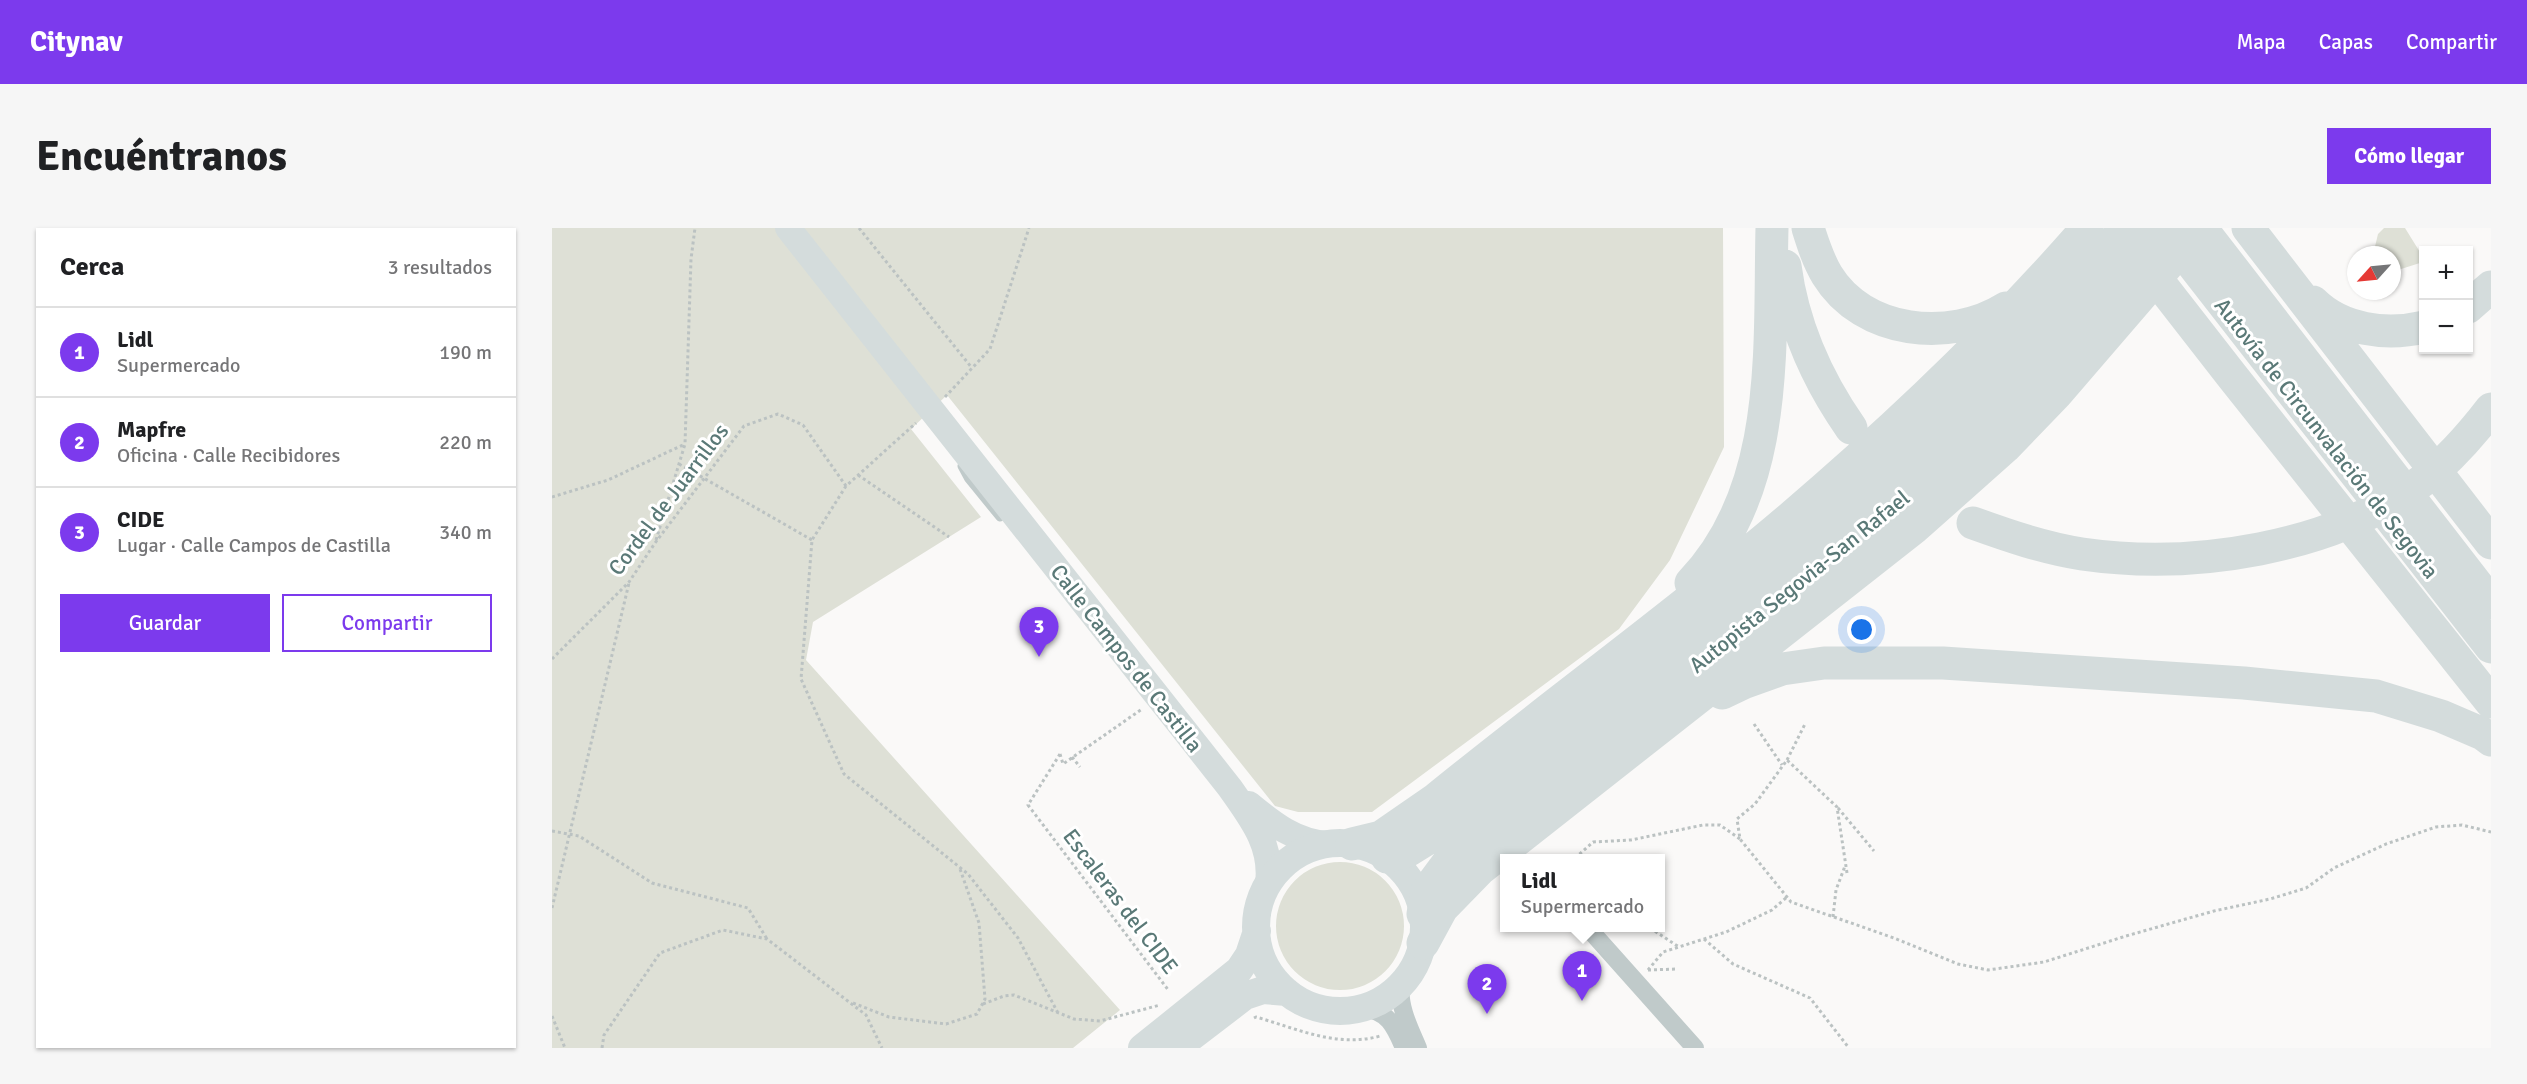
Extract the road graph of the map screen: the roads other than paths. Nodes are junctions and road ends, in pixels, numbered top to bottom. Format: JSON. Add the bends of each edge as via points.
{"nodes":[{"id":1,"x":788,"y":228,"type":"edge"},
{"id":2,"x":1772,"y":228,"type":"edge"},
{"id":3,"x":1782,"y":228,"type":"edge"},
{"id":4,"x":1808,"y":228,"type":"edge"},
{"id":5,"x":2118,"y":228,"type":"edge"},
{"id":6,"x":2126,"y":228,"type":"edge"},
{"id":7,"x":2164,"y":228,"type":"edge"},
{"id":8,"x":2200,"y":228,"type":"edge"},
{"id":9,"x":2248,"y":228,"type":"edge"},
{"id":10,"x":2278,"y":266,"type":"junction"},
{"id":11,"x":2098,"y":268,"type":"edge"},
{"id":12,"x":2044,"y":276,"type":"junction"},
{"id":13,"x":2491,"y":287,"type":"edge"},
{"id":14,"x":2473,"y":303,"type":"edge"},
{"id":15,"x":2419,"y":328,"type":"edge"},
{"id":16,"x":2486,"y":416,"type":"edge"},
{"id":17,"x":933,"y":421,"type":"junction"},
{"id":18,"x":1851,"y":428,"type":"dead end"},
{"id":19,"x":993,"y":470,"type":"dead end"},
{"id":20,"x":1005,"y":486,"type":"dead end"},
{"id":21,"x":1973,"y":523,"type":"dead end"},
{"id":22,"x":1025,"y":528,"type":"junction"},
{"id":23,"x":2491,"y":543,"type":"edge"},
{"id":24,"x":2491,"y":603,"type":"edge"},
{"id":25,"x":2491,"y":647,"type":"edge"},
{"id":26,"x":1628,"y":649,"type":"junction"},
{"id":27,"x":2491,"y":702,"type":"edge"},
{"id":28,"x":1675,"y":718,"type":"junction"},
{"id":29,"x":2491,"y":740,"type":"edge"},
{"id":30,"x":1230,"y":788,"type":"junction"},
{"id":31,"x":1340,"y":844,"type":"junction"},
{"id":32,"x":1387,"y":857,"type":"junction"},
{"id":33,"x":1269,"y":884,"type":"junction"},
{"id":34,"x":1423,"y":929,"type":"junction"},
{"id":35,"x":1257,"y":931,"type":"junction"},
{"id":36,"x":1594,"y":932,"type":"edge"},
{"id":37,"x":1401,"y":985,"type":"junction"},
{"id":38,"x":1287,"y":992,"type":"junction"},
{"id":39,"x":1362,"y":1008,"type":"junction"},
{"id":40,"x":1142,"y":1048,"type":"edge"},
{"id":41,"x":1177,"y":1048,"type":"edge"},
{"id":42,"x":1404,"y":1048,"type":"edge"},
{"id":43,"x":1418,"y":1048,"type":"edge"},
{"id":44,"x":1695,"y":1048,"type":"edge"}],
"edges":[{"from":1,"to":17,"type":"main road","name":"Calle Campos de Castilla"},
{"from":2,"to":26,"type":"highway","via":[[1767,400],[1751,477],[1722,541],[1696,577]]},
{"from":3,"to":18,"type":"highway","via":[[1787,282],[1799,329],[1823,385]]},
{"from":4,"to":12,"type":"highway","via":[[1828,276],[1845,295],[1863,311],[1908,327],[1945,330],[1975,323],[2012,305]]},
{"from":5,"to":27,"type":"highway"},
{"from":6,"to":11,"type":"highway","name":"Autopista Segovia-San Rafael"},
{"from":7,"to":11,"type":"highway","name":"Autopista Segovia-San Rafael"},
{"from":7,"to":25,"type":"highway","name":"Autovía de Circunvalación de Segovia"},
{"from":8,"to":11,"type":"highway"},
{"from":8,"to":24,"type":"highway","name":"Autovía de Circunvalación de Segovia"},
{"from":9,"to":10,"type":"highway"},
{"from":10,"to":15,"type":"highway","via":[[2322,311],[2340,320],[2388,332]]},
{"from":10,"to":23,"type":"highway"},
{"from":11,"to":12,"type":"highway"},
{"from":11,"to":28,"type":"highway","via":[[2057,393],[1989,462],[1915,528]]},
{"from":11,"to":32,"type":"highway","name":"Autopista Segovia-San Rafael","via":[[1877,484],[1772,572],[1446,827],[1409,850]]},
{"from":11,"to":34,"type":"highway","name":"Autopista Segovia-San Rafael","via":[[2000,406],[1893,507],[1454,856],[1427,891]]},
{"from":12,"to":26,"type":"highway","via":[[1978,346],[1852,463],[1764,540]]},
{"from":13,"to":14,"type":"highway"},
{"from":16,"to":21,"type":"highway","via":[[2438,468],[2396,498],[2344,524],[2289,541],[2178,559],[2116,557],[2046,546]]},
{"from":17,"to":19,"type":"lane","name":"Calle Campos de Castilla","via":[[974,449]]},
{"from":17,"to":22,"type":"main road","name":"Calle Campos de Castilla"},
{"from":20,"to":22,"type":"lane","name":"Calle Campos de Castilla","via":[[1019,505]]},
{"from":22,"to":30,"type":"main road","name":"Calle Campos de Castilla"},
{"from":26,"to":31,"type":"highway","via":[[1417,814],[1381,837]]},
{"from":28,"to":29,"type":"highway","via":[[1743,683],[1782,669],[1886,661],[2244,683],[2376,696],[2441,716]]},
{"from":28,"to":34,"type":"highway","via":[[1480,869]]},
{"from":30,"to":31,"type":"main road","name":"Calle Campos de Castilla","via":[[1291,834],[1310,842]]},
{"from":30,"to":33,"type":"main road","name":"Calle Campos de Castilla","via":[[1265,844]]},
{"from":31,"to":32,"type":"main road","via":[[1368,848]]},
{"from":31,"to":33,"type":"main road","via":[[1312,848],[1294,857]]},
{"from":32,"to":34,"type":"main road","via":[[1417,892]]},
{"from":33,"to":35,"type":"main road","via":[[1259,907]]},
{"from":34,"to":37,"type":"main road","via":[[1416,964]]},
{"from":35,"to":38,"type":"main road","via":[[1265,963]]},
{"from":35,"to":40,"type":"main road","via":[[1239,970]]},
{"from":36,"to":44,"type":"street","via":[[1643,976]]},
{"from":37,"to":39,"type":"main road","via":[[1387,997]]},
{"from":37,"to":43,"type":"street","via":[[1402,1003]]},
{"from":38,"to":39,"type":"main road","via":[[1324,1009]]},
{"from":38,"to":41,"type":"main road","via":[[1263,990],[1245,996]]},
{"from":39,"to":42,"type":"street","via":[[1384,1014]]}]}
